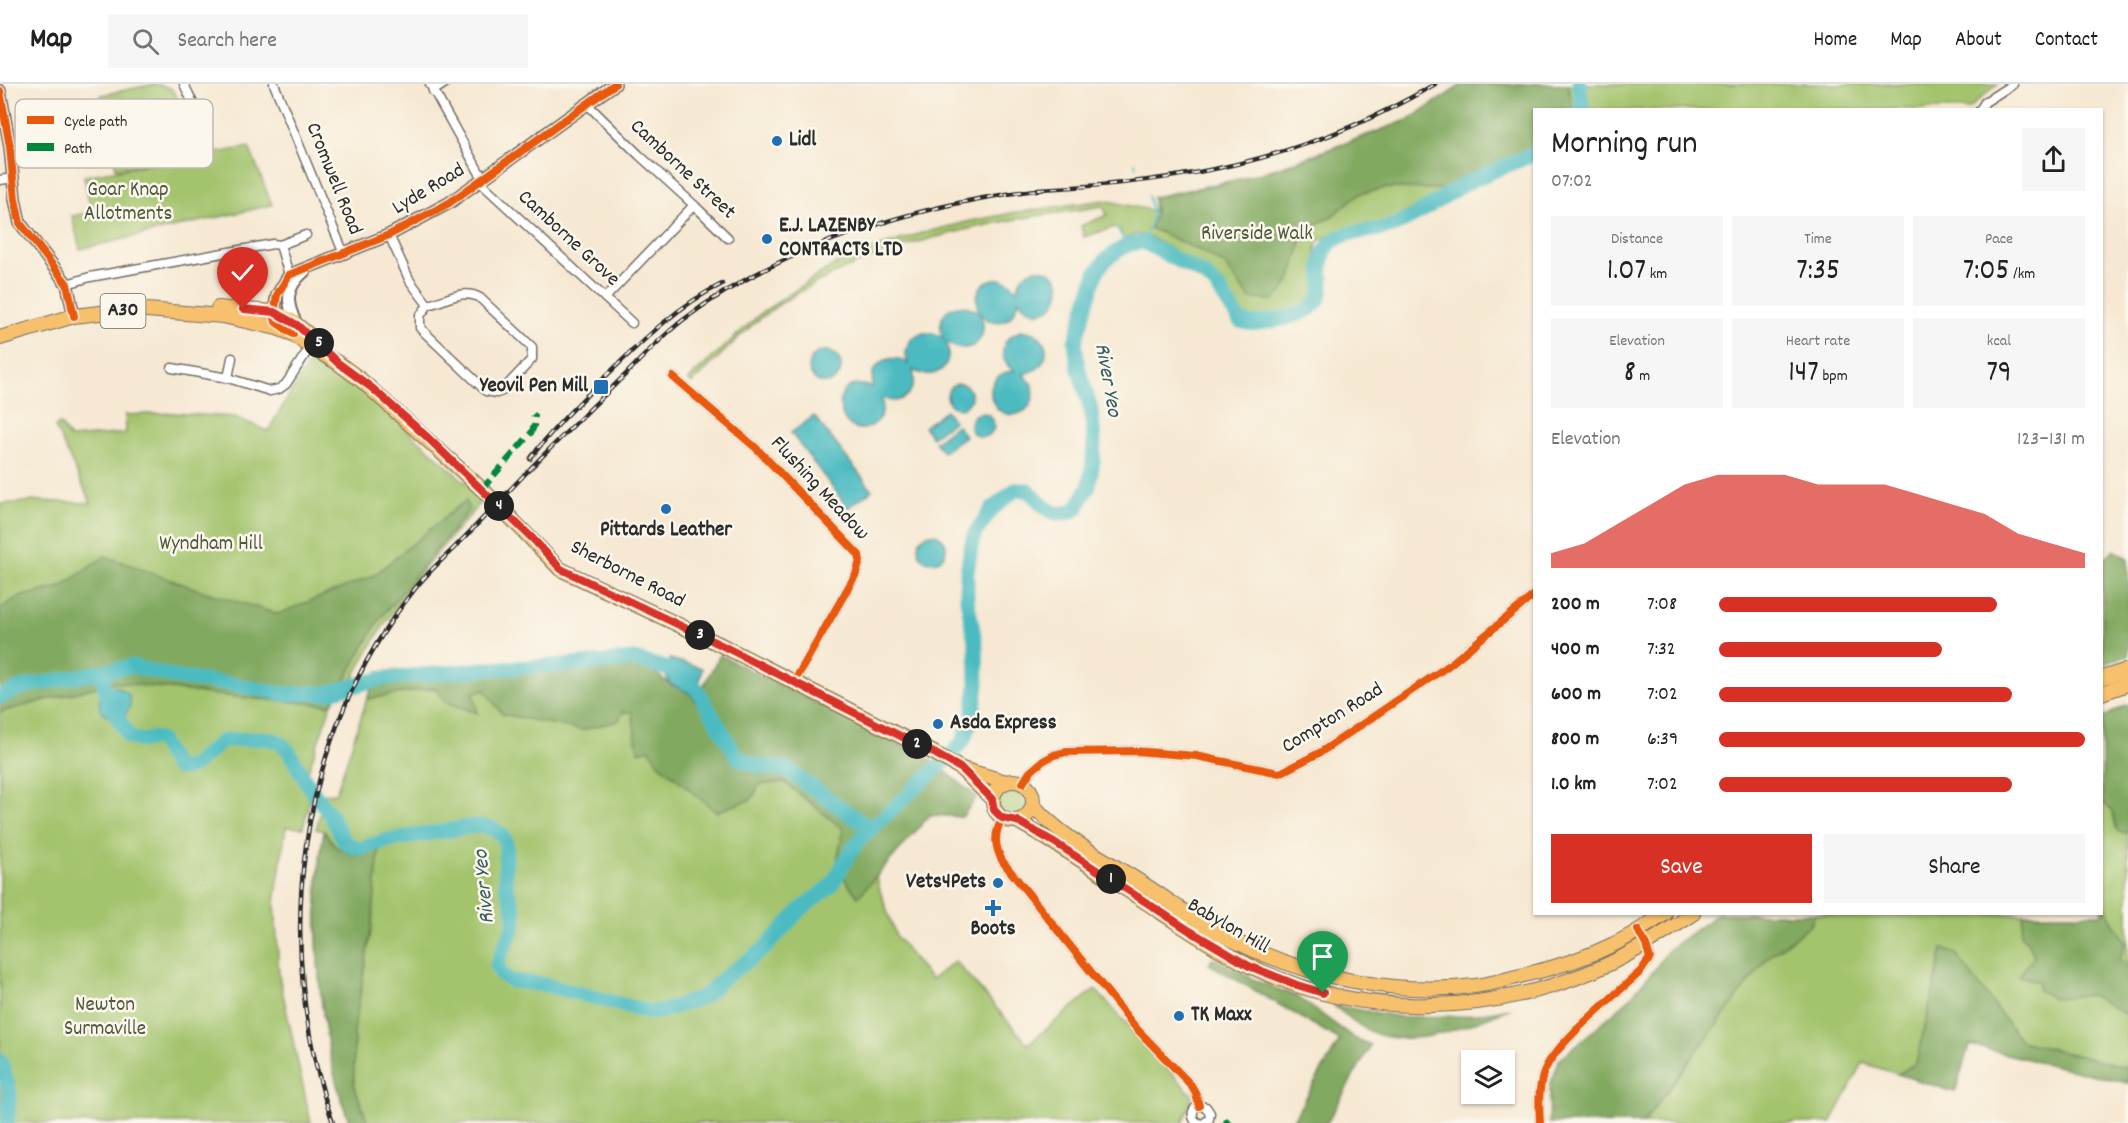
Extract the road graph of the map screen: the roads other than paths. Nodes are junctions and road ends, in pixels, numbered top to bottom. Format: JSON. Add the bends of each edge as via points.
{"nodes":[{"id":1,"x":184,"y":84,"type":"edge"},
{"id":2,"x":274,"y":84,"type":"edge"},
{"id":3,"x":444,"y":84,"type":"edge"},
{"id":4,"x":615,"y":84,"type":"edge"},
{"id":5,"x":2013,"y":84,"type":"edge"},
{"id":6,"x":431,"y":88,"type":"edge"},
{"id":7,"x":0,"y":91,"type":"edge"},
{"id":8,"x":191,"y":99,"type":"edge"},
{"id":9,"x":586,"y":103,"type":"junction"},
{"id":10,"x":1981,"y":108,"type":"edge"},
{"id":11,"x":13,"y":178,"type":"junction"},
{"id":12,"x":0,"y":180,"type":"edge"},
{"id":13,"x":481,"y":180,"type":"junction"},
{"id":14,"x":694,"y":205,"type":"junction"},
{"id":15,"x":306,"y":235,"type":"dead end"},
{"id":16,"x":389,"y":235,"type":"junction"},
{"id":17,"x":728,"y":238,"type":"dead end"},
{"id":18,"x":280,"y":245,"type":"junction"},
{"id":19,"x":344,"y":254,"type":"junction"},
{"id":20,"x":291,"y":280,"type":"junction"},
{"id":21,"x":67,"y":284,"type":"junction"},
{"id":22,"x":605,"y":298,"type":"junction"},
{"id":23,"x":428,"y":304,"type":"junction"},
{"id":24,"x":173,"y":311,"type":"junction"},
{"id":25,"x":280,"y":313,"type":"junction"},
{"id":26,"x":74,"y":316,"type":"junction"},
{"id":27,"x":261,"y":323,"type":"junction"},
{"id":28,"x":632,"y":323,"type":"dead end"},
{"id":29,"x":295,"y":330,"type":"junction"},
{"id":30,"x":0,"y":338,"type":"edge"},
{"id":31,"x":310,"y":347,"type":"junction"},
{"id":32,"x":232,"y":358,"type":"dead end"},
{"id":33,"x":338,"y":363,"type":"junction"},
{"id":34,"x":172,"y":368,"type":"dead end"},
{"id":35,"x":673,"y":377,"type":"dead end"},
{"id":36,"x":228,"y":378,"type":"junction"},
{"id":37,"x":1533,"y":596,"type":"edge"},
{"id":38,"x":2128,"y":670,"type":"edge"},
{"id":39,"x":2103,"y":678,"type":"edge"},
{"id":40,"x":794,"y":682,"type":"junction"},
{"id":41,"x":2128,"y":684,"type":"edge"},
{"id":42,"x":2103,"y":693,"type":"edge"},
{"id":43,"x":962,"y":769,"type":"junction"},
{"id":44,"x":1006,"y":782,"type":"junction"},
{"id":45,"x":1023,"y":783,"type":"junction"},
{"id":46,"x":992,"y":799,"type":"junction"},
{"id":47,"x":1033,"y":805,"type":"junction"},
{"id":48,"x":1002,"y":818,"type":"junction"},
{"id":49,"x":1017,"y":821,"type":"junction"},
{"id":50,"x":1178,"y":915,"type":"junction"},
{"id":51,"x":1663,"y":915,"type":"edge"},
{"id":52,"x":1692,"y":915,"type":"edge"},
{"id":53,"x":1638,"y":930,"type":"junction"},
{"id":54,"x":1646,"y":945,"type":"junction"},
{"id":55,"x":1199,"y":1106,"type":"junction"},
{"id":56,"x":1199,"y":1123,"type":"edge"},
{"id":57,"x":1204,"y":1123,"type":"edge"},
{"id":58,"x":1540,"y":1123,"type":"edge"}],
"edges":[{"from":1,"to":8,"type":"street"},
{"from":2,"to":19,"type":"street","name":"Cromwell Road"},
{"from":3,"to":6,"type":"street"},
{"from":4,"to":9,"type":"street","name":"Lyde Road"},
{"from":5,"to":10,"type":"street"},
{"from":6,"to":13,"type":"street","name":"Camborne Grove"},
{"from":7,"to":11,"type":"street"},
{"from":9,"to":13,"type":"street","name":"Lyde Road"},
{"from":9,"to":14,"type":"street","name":"Camborne Street"},
{"from":11,"to":12,"type":"street"},
{"from":11,"to":21,"type":"street","via":[[20,223]]},
{"from":13,"to":16,"type":"street","name":"Lyde Road","via":[[449,203]]},
{"from":13,"to":22,"type":"street","name":"Camborne Grove"},
{"from":14,"to":17,"type":"street","name":"Camborne Street"},
{"from":14,"to":22,"type":"street"},
{"from":15,"to":18,"type":"street"},
{"from":16,"to":19,"type":"street","name":"Lyde Road"},
{"from":16,"to":23,"type":"street","via":[[410,281]]},
{"from":18,"to":20,"type":"street"},
{"from":18,"to":21,"type":"street","via":[[237,249]]},
{"from":19,"to":20,"type":"street","name":"Lyde Road","via":[[307,268]]},
{"from":20,"to":25,"type":"street"},
{"from":20,"to":25,"type":"street","via":[[277,295]]},
{"from":21,"to":26,"type":"street"},
{"from":22,"to":28,"type":"street","name":"Camborne Grove"},
{"from":23,"to":23,"type":"street","via":[[472,293],[532,347],[532,359],[502,391],[486,391],[420,328],[420,316]]},
{"from":24,"to":25,"type":"main road","number":"A30","via":[[231,308]]},
{"from":24,"to":26,"type":"main road","number":"A30","via":[[134,309]]},
{"from":24,"to":27,"type":"main road","number":"A30"},
{"from":25,"to":27,"type":"street"},
{"from":25,"to":29,"type":"main road","number":"A30"},
{"from":26,"to":30,"type":"main road","number":"A30"},
{"from":27,"to":29,"type":"main road","number":"A30"},
{"from":29,"to":31,"type":"main road","number":"A30"},
{"from":29,"to":33,"type":"main road","number":"A30"},
{"from":31,"to":33,"type":"main road","number":"A30"},
{"from":31,"to":36,"type":"street","via":[[279,389],[270,391]]},
{"from":32,"to":36,"type":"street"},
{"from":33,"to":40,"type":"main road","name":"Sherborne Road","number":"A30","bridge":true,"via":[[372,388],[484,491],[561,569]]},
{"from":34,"to":36,"type":"street"},
{"from":35,"to":40,"type":"street","name":"Flushing Meadow","via":[[756,448],[859,555],[856,574]]},
{"from":37,"to":45,"type":"street","name":"Compton Road","via":[[1448,666],[1321,752],[1280,773],[1196,756],[1135,751],[1066,752],[1043,760]]},
{"from":38,"to":39,"type":"main road"},
{"from":40,"to":43,"type":"main road","name":"Sherborne Road","number":"A30"},
{"from":41,"to":42,"type":"main road"},
{"from":43,"to":44,"type":"main road","number":"A30"},
{"from":43,"to":46,"type":"main road","number":"A30"},
{"from":44,"to":45,"type":"main road","number":"A30"},
{"from":44,"to":46,"type":"main road"},
{"from":45,"to":47,"type":"main road","via":[[1032,793]]},
{"from":46,"to":48,"type":"main road","number":"A30","via":[[994,810]]},
{"from":47,"to":49,"type":"main road","via":[[1028,816]]},
{"from":47,"to":50,"type":"main road","name":"Babylon Hill","via":[[1046,821]]},
{"from":48,"to":49,"type":"main road"},
{"from":48,"to":55,"type":"street","via":[[995,838],[1003,862],[1136,1028],[1191,1085]]},
{"from":49,"to":50,"type":"main road","name":"Babylon Hill"},
{"from":50,"to":53,"type":"main road","name":"Babylon Hill","via":[[1303,969],[1349,981],[1431,989],[1477,986],[1565,965]]},
{"from":50,"to":54,"type":"main road","name":"Babylon Hill","via":[[1249,966],[1323,993],[1403,1005],[1461,1005],[1534,991],[1582,976]]},
{"from":51,"to":53,"type":"main road","name":"Babylon Hill"},
{"from":52,"to":54,"type":"main road","name":"Babylon Hill"},
{"from":53,"to":54,"type":"street"},
{"from":54,"to":58,"type":"street","via":[[1650,958],[1641,971],[1558,1050],[1545,1070],[1539,1096]]},
{"from":55,"to":56,"type":"street","via":[[1192,1114]]},
{"from":55,"to":57,"type":"street","via":[[1210,1113]]}]}
